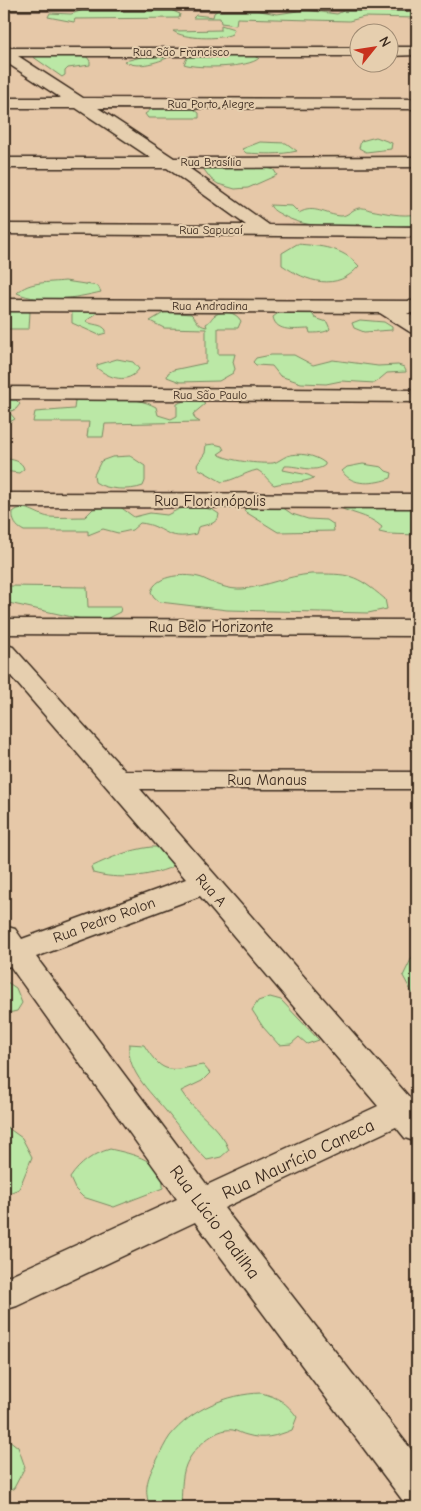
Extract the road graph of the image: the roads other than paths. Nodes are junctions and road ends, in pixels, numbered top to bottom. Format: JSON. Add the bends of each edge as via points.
{"nodes":[{"id":1,"x":4,"y":6,"type":"edge"},
{"id":2,"x":417,"y":6,"type":"edge"},
{"id":3,"x":348,"y":52,"type":"edge"},
{"id":4,"x":398,"y":52,"type":"edge"},
{"id":5,"x":417,"y":52,"type":"edge"},
{"id":6,"x":4,"y":53,"type":"edge"},
{"id":7,"x":4,"y":103,"type":"edge"},
{"id":8,"x":80,"y":103,"type":"junction"},
{"id":9,"x":417,"y":104,"type":"edge"},
{"id":10,"x":417,"y":162,"type":"edge"},
{"id":11,"x":4,"y":163,"type":"edge"},
{"id":12,"x":171,"y":163,"type":"junction"},
{"id":13,"x":4,"y":229,"type":"edge"},
{"id":14,"x":264,"y":230,"type":"junction"},
{"id":15,"x":417,"y":232,"type":"edge"},
{"id":16,"x":4,"y":305,"type":"edge"},
{"id":17,"x":385,"y":307,"type":"junction"},
{"id":18,"x":417,"y":307,"type":"edge"},
{"id":19,"x":417,"y":328,"type":"edge"},
{"id":20,"x":4,"y":393,"type":"edge"},
{"id":21,"x":417,"y":396,"type":"edge"},
{"id":22,"x":4,"y":500,"type":"edge"},
{"id":23,"x":417,"y":501,"type":"edge"},
{"id":24,"x":4,"y":626,"type":"edge"},
{"id":25,"x":417,"y":628,"type":"edge"},
{"id":26,"x":4,"y":652,"type":"edge"},
{"id":27,"x":117,"y":780,"type":"junction"},
{"id":28,"x":417,"y":780,"type":"edge"},
{"id":29,"x":205,"y":883,"type":"junction"},
{"id":30,"x":8,"y":948,"type":"edge"},
{"id":31,"x":409,"y":1119,"type":"edge"},
{"id":32,"x":201,"y":1204,"type":"junction"},
{"id":33,"x":4,"y":1295,"type":"edge"},
{"id":34,"x":417,"y":1488,"type":"edge"}],
"edges":[{"from":1,"to":2,"type":"street"},
{"from":3,"to":6,"type":"street","name":"Rua São Francisco"},
{"from":4,"to":5,"type":"street"},
{"from":6,"to":8,"type":"street"},
{"from":7,"to":8,"type":"street","name":"Rua Porto Alegre"},
{"from":8,"to":9,"type":"street","name":"Rua Porto Alegre"},
{"from":8,"to":12,"type":"street"},
{"from":10,"to":12,"type":"street","name":"Rua Brasília"},
{"from":11,"to":12,"type":"street","name":"Rua Brasília"},
{"from":12,"to":14,"type":"street"},
{"from":13,"to":14,"type":"street","name":"Rua Sapucaí"},
{"from":14,"to":15,"type":"street","name":"Rua Sapucaí"},
{"from":16,"to":17,"type":"street","name":"Rua Andradina"},
{"from":17,"to":18,"type":"street","name":"Rua Andradina"},
{"from":17,"to":19,"type":"street"},
{"from":20,"to":21,"type":"street","name":"Rua São Paulo"},
{"from":22,"to":23,"type":"street","name":"Rua Florianópolis"},
{"from":24,"to":25,"type":"street","name":"Rua Belo Horizonte"},
{"from":26,"to":27,"type":"street","name":"Rua A"},
{"from":27,"to":28,"type":"street","name":"Rua Manaus"},
{"from":27,"to":29,"type":"street","name":"Rua A"},
{"from":29,"to":30,"type":"street","name":"Rua Pedro Rolon"},
{"from":29,"to":31,"type":"street","name":"Rua A"},
{"from":30,"to":32,"type":"street","name":"Rua Lúcio Padilha"},
{"from":31,"to":32,"type":"street","name":"Rua Maurício Caneca"},
{"from":32,"to":33,"type":"street","name":"Rua Maurício Caneca"},
{"from":32,"to":34,"type":"street","name":"Rua Lúcio Padilha"}]}
